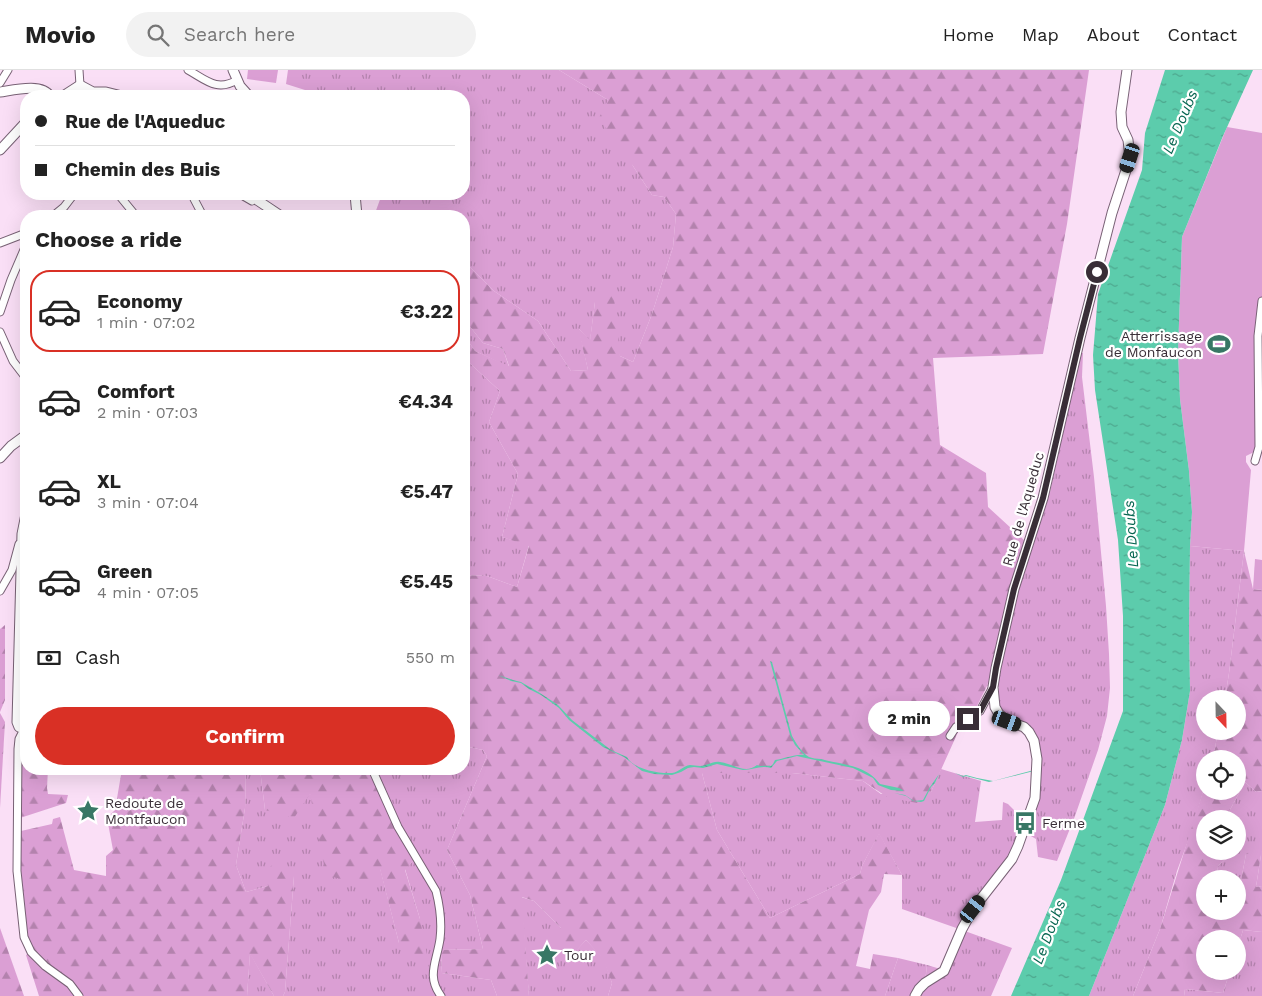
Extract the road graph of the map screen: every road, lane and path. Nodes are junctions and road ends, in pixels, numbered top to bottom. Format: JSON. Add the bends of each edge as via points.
{"nodes":[{"id":1,"x":8,"y":70,"type":"edge"},
{"id":2,"x":79,"y":70,"type":"edge"},
{"id":3,"x":188,"y":70,"type":"edge"},
{"id":4,"x":233,"y":70,"type":"edge"},
{"id":5,"x":1127,"y":70,"type":"edge"},
{"id":6,"x":238,"y":80,"type":"junction"},
{"id":7,"x":0,"y":83,"type":"edge"},
{"id":8,"x":80,"y":85,"type":"junction"},
{"id":9,"x":42,"y":90,"type":"edge"},
{"id":10,"x":72,"y":90,"type":"edge"},
{"id":11,"x":89,"y":90,"type":"edge"},
{"id":12,"x":243,"y":90,"type":"edge"},
{"id":13,"x":0,"y":92,"type":"edge"},
{"id":14,"x":20,"y":128,"type":"edge"},
{"id":15,"x":0,"y":150,"type":"edge"},
{"id":16,"x":69,"y":200,"type":"edge"},
{"id":17,"x":123,"y":200,"type":"edge"},
{"id":18,"x":249,"y":200,"type":"edge"},
{"id":19,"x":257,"y":200,"type":"joint"},
{"id":20,"x":60,"y":210,"type":"edge"},
{"id":21,"x":131,"y":210,"type":"edge"},
{"id":22,"x":273,"y":210,"type":"edge"},
{"id":23,"x":20,"y":235,"type":"edge"},
{"id":24,"x":0,"y":243,"type":"edge"},
{"id":25,"x":20,"y":259,"type":"edge"},
{"id":26,"x":1262,"y":301,"type":"edge"},
{"id":27,"x":0,"y":312,"type":"edge"},
{"id":28,"x":0,"y":332,"type":"edge"},
{"id":29,"x":20,"y":370,"type":"edge"},
{"id":30,"x":20,"y":439,"type":"edge"},
{"id":31,"x":0,"y":458,"type":"edge"},
{"id":32,"x":1255,"y":461,"type":"dead end"},
{"id":33,"x":20,"y":541,"type":"edge"},
{"id":34,"x":0,"y":591,"type":"edge"},
{"id":35,"x":20,"y":628,"type":"edge"},
{"id":36,"x":993,"y":687,"type":"junction"},
{"id":37,"x":20,"y":727,"type":"edge"},
{"id":38,"x":950,"y":736,"type":"dead end"},
{"id":39,"x":20,"y":737,"type":"edge"},
{"id":40,"x":375,"y":775,"type":"edge"},
{"id":41,"x":79,"y":996,"type":"edge"},
{"id":42,"x":441,"y":996,"type":"edge"},
{"id":43,"x":915,"y":996,"type":"edge"}],
"edges":[{"from":1,"to":7,"type":"street"},
{"from":2,"to":8,"type":"street"},
{"from":3,"to":6,"type":"street","via":[[218,86]]},
{"from":4,"to":6,"type":"street"},
{"from":5,"to":36,"type":"street","name":"Rue de l'Aqueduc","via":[[1121,112],[1130,158],[1112,213],[1080,338],[1043,498],[1014,589]]},
{"from":6,"to":12,"type":"street"},
{"from":8,"to":10,"type":"street"},
{"from":8,"to":11,"type":"street"},
{"from":9,"to":13,"type":"street"},
{"from":14,"to":15,"type":"street"},
{"from":16,"to":20,"type":"street"},
{"from":17,"to":21,"type":"street"},
{"from":18,"to":19,"type":"street"},
{"from":19,"to":22,"type":"street"},
{"from":23,"to":24,"type":"street"},
{"from":25,"to":27,"type":"street"},
{"from":26,"to":32,"type":"street","via":[[1258,336],[1259,447]]},
{"from":28,"to":29,"type":"street"},
{"from":30,"to":31,"type":"street"},
{"from":33,"to":34,"type":"street","via":[[12,570]]},
{"from":35,"to":37,"type":"street"},
{"from":36,"to":38,"type":"street","via":[[980,711],[956,727]]},
{"from":36,"to":43,"type":"street","name":"Rue de l'Aqueduc","via":[[994,707],[999,714],[1007,721],[1024,727],[1034,741],[1037,759],[1035,798],[1012,860],[973,909],[944,970],[925,982]]},
{"from":39,"to":41,"type":"street","via":[[17,871],[24,938],[31,952],[70,984]]},
{"from":40,"to":42,"type":"street","via":[[398,827],[436,892],[440,940],[432,976]]}]}
